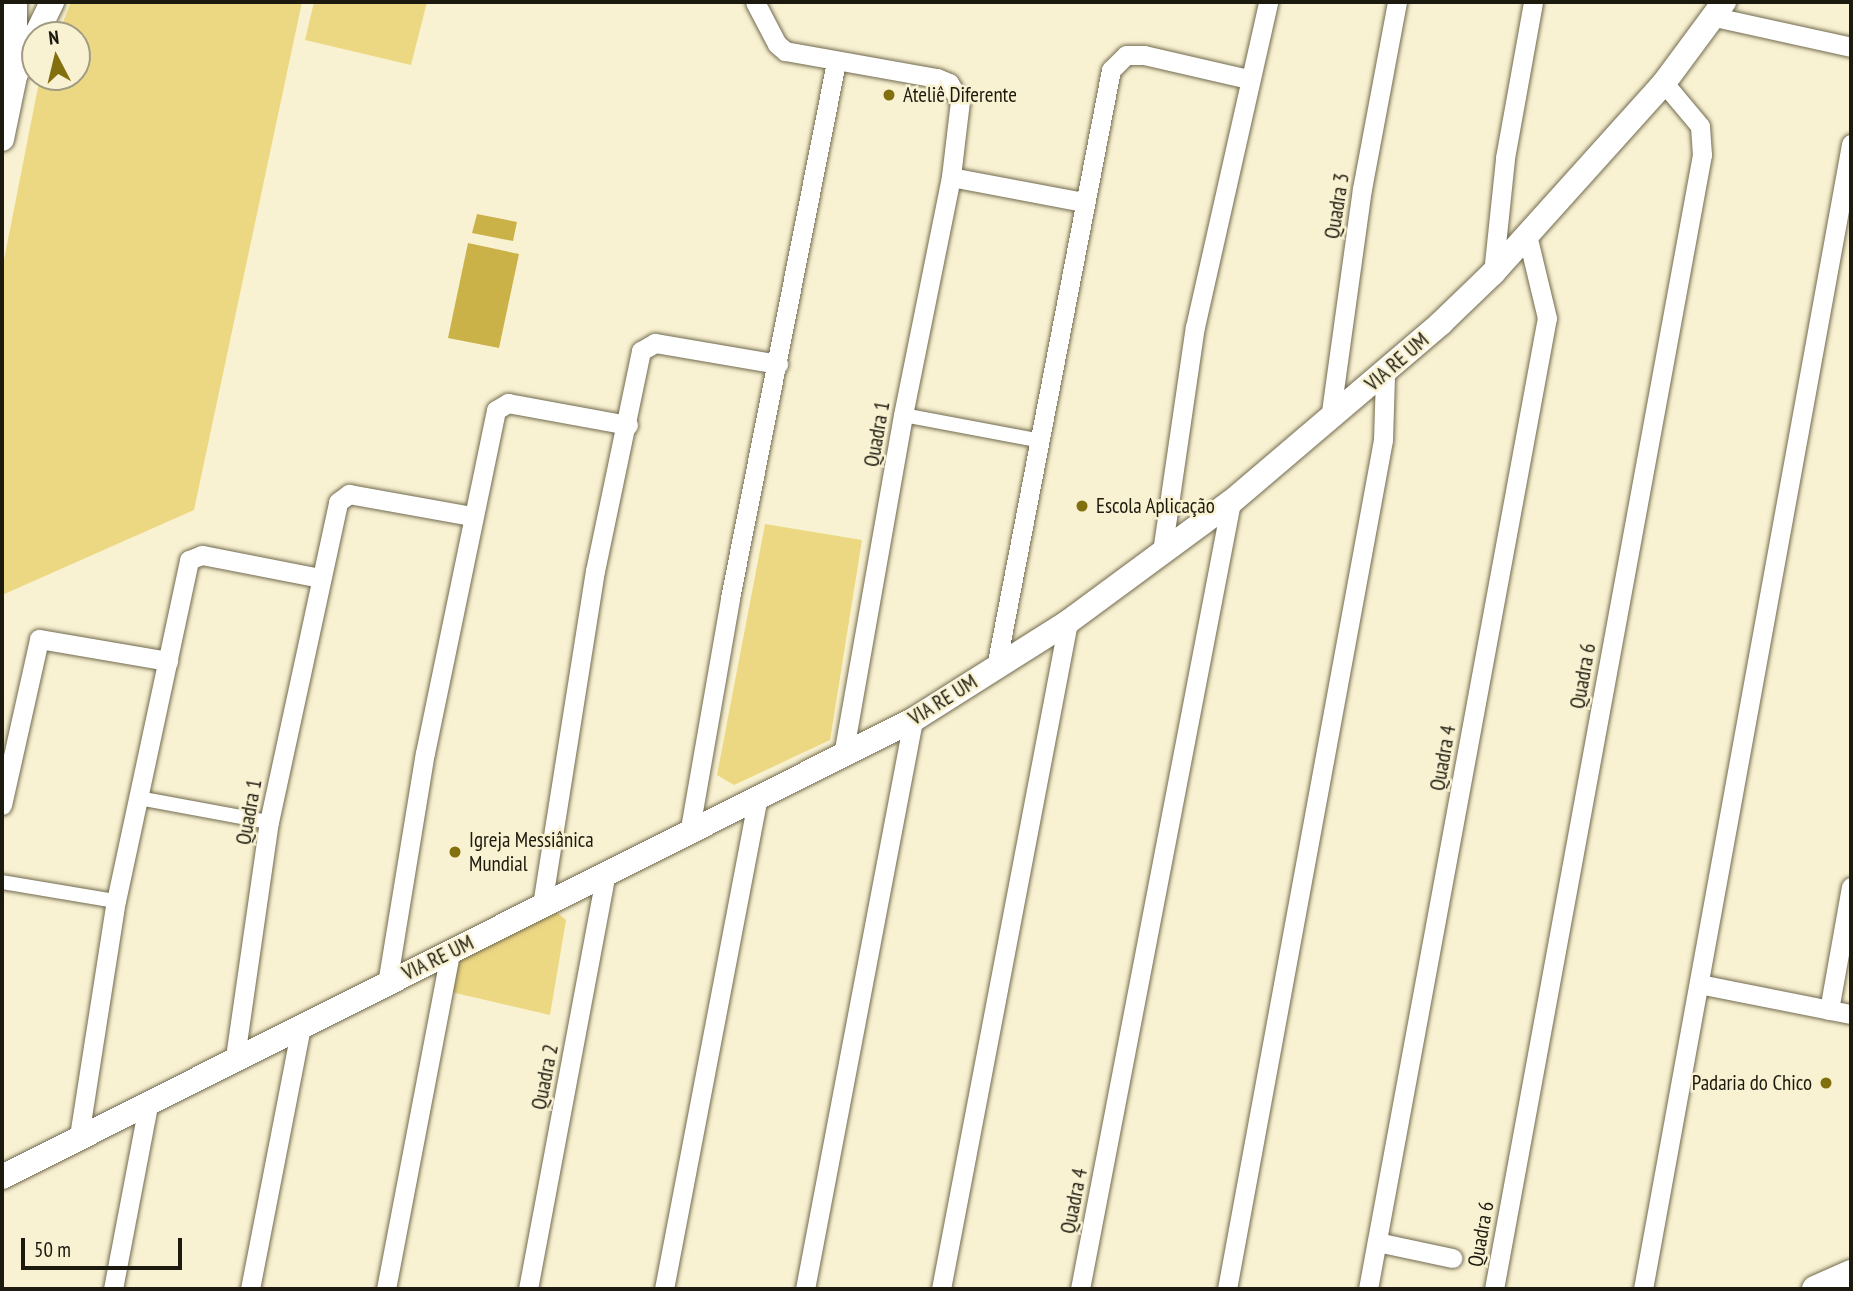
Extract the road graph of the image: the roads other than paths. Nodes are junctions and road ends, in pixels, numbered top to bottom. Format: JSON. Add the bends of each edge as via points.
{"nodes":[{"id":1,"x":15,"y":2,"type":"edge"},
{"id":2,"x":52,"y":2,"type":"edge"},
{"id":3,"x":755,"y":2,"type":"edge"},
{"id":4,"x":1268,"y":2,"type":"edge"},
{"id":5,"x":1397,"y":2,"type":"edge"},
{"id":6,"x":1533,"y":2,"type":"edge"},
{"id":7,"x":1719,"y":9,"type":"edge"},
{"id":8,"x":42,"y":21,"type":"edge"},
{"id":9,"x":1851,"y":47,"type":"edge"},
{"id":10,"x":836,"y":62,"type":"junction"},
{"id":11,"x":21,"y":64,"type":"edge"},
{"id":12,"x":15,"y":76,"type":"junction"},
{"id":13,"x":1248,"y":79,"type":"junction"},
{"id":14,"x":1664,"y":83,"type":"junction"},
{"id":15,"x":2,"y":139,"type":"edge"},
{"id":16,"x":1851,"y":144,"type":"edge"},
{"id":17,"x":951,"y":177,"type":"junction"},
{"id":18,"x":1083,"y":202,"type":"junction"},
{"id":19,"x":1527,"y":235,"type":"junction"},
{"id":20,"x":1493,"y":274,"type":"junction"},
{"id":21,"x":778,"y":364,"type":"junction"},
{"id":22,"x":1385,"y":375,"type":"junction"},
{"id":23,"x":903,"y":415,"type":"junction"},
{"id":24,"x":1330,"y":419,"type":"junction"},
{"id":25,"x":628,"y":425,"type":"junction"},
{"id":26,"x":1037,"y":440,"type":"junction"},
{"id":27,"x":1231,"y":502,"type":"junction"},
{"id":28,"x":471,"y":516,"type":"junction"},
{"id":29,"x":1162,"y":552,"type":"junction"},
{"id":30,"x":320,"y":578,"type":"junction"},
{"id":31,"x":1068,"y":622,"type":"junction"},
{"id":32,"x":167,"y":661,"type":"junction"},
{"id":33,"x":996,"y":667,"type":"junction"},
{"id":34,"x":914,"y":720,"type":"junction"},
{"id":35,"x":843,"y":756,"type":"junction"},
{"id":36,"x":138,"y":798,"type":"junction"},
{"id":37,"x":757,"y":802,"type":"junction"},
{"id":38,"x":2,"y":805,"type":"edge"},
{"id":39,"x":269,"y":822,"type":"junction"},
{"id":40,"x":689,"y":834,"type":"junction"},
{"id":41,"x":606,"y":873,"type":"junction"},
{"id":42,"x":2,"y":883,"type":"edge"},
{"id":43,"x":1851,"y":887,"type":"edge"},
{"id":44,"x":116,"y":901,"type":"junction"},
{"id":45,"x":542,"y":905,"type":"junction"},
{"id":46,"x":450,"y":954,"type":"junction"},
{"id":47,"x":387,"y":984,"type":"junction"},
{"id":48,"x":1699,"y":984,"type":"junction"},
{"id":49,"x":1829,"y":1010,"type":"junction"},
{"id":50,"x":1851,"y":1014,"type":"edge"},
{"id":51,"x":301,"y":1026,"type":"junction"},
{"id":52,"x":235,"y":1057,"type":"junction"},
{"id":53,"x":149,"y":1100,"type":"junction"},
{"id":54,"x":79,"y":1136,"type":"junction"},
{"id":55,"x":2,"y":1177,"type":"edge"},
{"id":56,"x":1377,"y":1242,"type":"junction"},
{"id":57,"x":1452,"y":1258,"type":"dead end"},
{"id":58,"x":1851,"y":1273,"type":"edge"},
{"id":59,"x":113,"y":1289,"type":"edge"},
{"id":60,"x":250,"y":1289,"type":"edge"},
{"id":61,"x":386,"y":1289,"type":"edge"},
{"id":62,"x":528,"y":1289,"type":"edge"},
{"id":63,"x":664,"y":1289,"type":"edge"},
{"id":64,"x":805,"y":1289,"type":"edge"},
{"id":65,"x":942,"y":1289,"type":"edge"},
{"id":66,"x":1080,"y":1289,"type":"edge"},
{"id":67,"x":1227,"y":1289,"type":"edge"},
{"id":68,"x":1368,"y":1289,"type":"edge"},
{"id":69,"x":1494,"y":1289,"type":"edge"},
{"id":70,"x":1643,"y":1289,"type":"edge"},
{"id":71,"x":1815,"y":1289,"type":"edge"}],
"edges":[{"from":1,"to":12,"type":"street"},
{"from":2,"to":8,"type":"street"},
{"from":3,"to":10,"type":"street","via":[[785,51]]},
{"from":4,"to":13,"type":"street"},
{"from":5,"to":24,"type":"street","name":"Quadra 3","via":[[1362,189]]},
{"from":6,"to":20,"type":"street","via":[[1505,158]]},
{"from":7,"to":9,"type":"street"},
{"from":7,"to":14,"type":"street","name":"VIA RE UM"},
{"from":10,"to":17,"type":"street","name":"Quadra 1","via":[[949,83],[960,101],[961,120]]},
{"from":10,"to":21,"type":"street"},
{"from":11,"to":12,"type":"street"},
{"from":12,"to":15,"type":"street"},
{"from":13,"to":18,"type":"street","via":[[1144,55],[1117,60],[1111,70]]},
{"from":13,"to":29,"type":"street","via":[[1195,327]]},
{"from":14,"to":19,"type":"street","name":"VIA RE UM"},
{"from":14,"to":69,"type":"street","name":"Quadra 6","via":[[1700,126],[1702,155]]},
{"from":16,"to":48,"type":"street"},
{"from":17,"to":18,"type":"street"},
{"from":17,"to":23,"type":"street","name":"Quadra 1"},
{"from":18,"to":26,"type":"street"},
{"from":19,"to":20,"type":"street","name":"VIA RE UM"},
{"from":19,"to":56,"type":"street","name":"Quadra 4","via":[[1547,318]]},
{"from":20,"to":22,"type":"street","name":"VIA RE UM"},
{"from":21,"to":25,"type":"street","via":[[648,344],[641,351]]},
{"from":21,"to":40,"type":"street"},
{"from":22,"to":24,"type":"street","name":"VIA RE UM"},
{"from":22,"to":67,"type":"street","via":[[1383,440]]},
{"from":23,"to":26,"type":"street"},
{"from":23,"to":35,"type":"street","name":"Quadra 1"},
{"from":24,"to":27,"type":"street","name":"VIA RE UM"},
{"from":25,"to":28,"type":"street","via":[[503,403],[496,410]]},
{"from":25,"to":45,"type":"street","via":[[595,571]]},
{"from":26,"to":33,"type":"street"},
{"from":27,"to":29,"type":"street","name":"VIA RE UM"},
{"from":27,"to":66,"type":"street","name":"Quadra 4"},
{"from":28,"to":30,"type":"street","name":"Quadra 1","via":[[345,495],[338,502]]},
{"from":28,"to":47,"type":"street","via":[[425,752]]},
{"from":29,"to":31,"type":"street","name":"VIA RE UM"},
{"from":30,"to":32,"type":"street","via":[[193,557]]},
{"from":30,"to":39,"type":"street","name":"Quadra 1"},
{"from":31,"to":33,"type":"street","name":"VIA RE UM"},
{"from":31,"to":65,"type":"street"},
{"from":32,"to":36,"type":"street"},
{"from":32,"to":38,"type":"street","via":[[39,639]]},
{"from":33,"to":34,"type":"street","name":"VIA RE UM"},
{"from":34,"to":35,"type":"street","name":"VIA RE UM"},
{"from":34,"to":64,"type":"street"},
{"from":35,"to":37,"type":"street","name":"VIA RE UM"},
{"from":36,"to":39,"type":"street"},
{"from":36,"to":44,"type":"street"},
{"from":37,"to":40,"type":"street","name":"VIA RE UM"},
{"from":37,"to":63,"type":"street"},
{"from":39,"to":52,"type":"street","name":"Quadra 1"},
{"from":40,"to":41,"type":"street","name":"VIA RE UM"},
{"from":41,"to":45,"type":"street","name":"VIA RE UM"},
{"from":41,"to":62,"type":"street","name":"Quadra 2"},
{"from":42,"to":44,"type":"street"},
{"from":43,"to":49,"type":"street"},
{"from":44,"to":54,"type":"street"},
{"from":45,"to":46,"type":"street","name":"VIA RE UM"},
{"from":46,"to":47,"type":"street","name":"VIA RE UM"},
{"from":46,"to":61,"type":"street"},
{"from":47,"to":51,"type":"street","name":"VIA RE UM"},
{"from":48,"to":49,"type":"street"},
{"from":48,"to":70,"type":"street"},
{"from":49,"to":50,"type":"street"},
{"from":51,"to":52,"type":"street","name":"VIA RE UM"},
{"from":51,"to":60,"type":"street"},
{"from":52,"to":53,"type":"street","name":"VIA RE UM"},
{"from":53,"to":54,"type":"street","name":"VIA RE UM"},
{"from":53,"to":59,"type":"street"},
{"from":54,"to":55,"type":"street","name":"VIA RE UM"},
{"from":56,"to":57,"type":"street"},
{"from":56,"to":68,"type":"street","name":"Quadra 4"},
{"from":58,"to":71,"type":"main road"}]}
